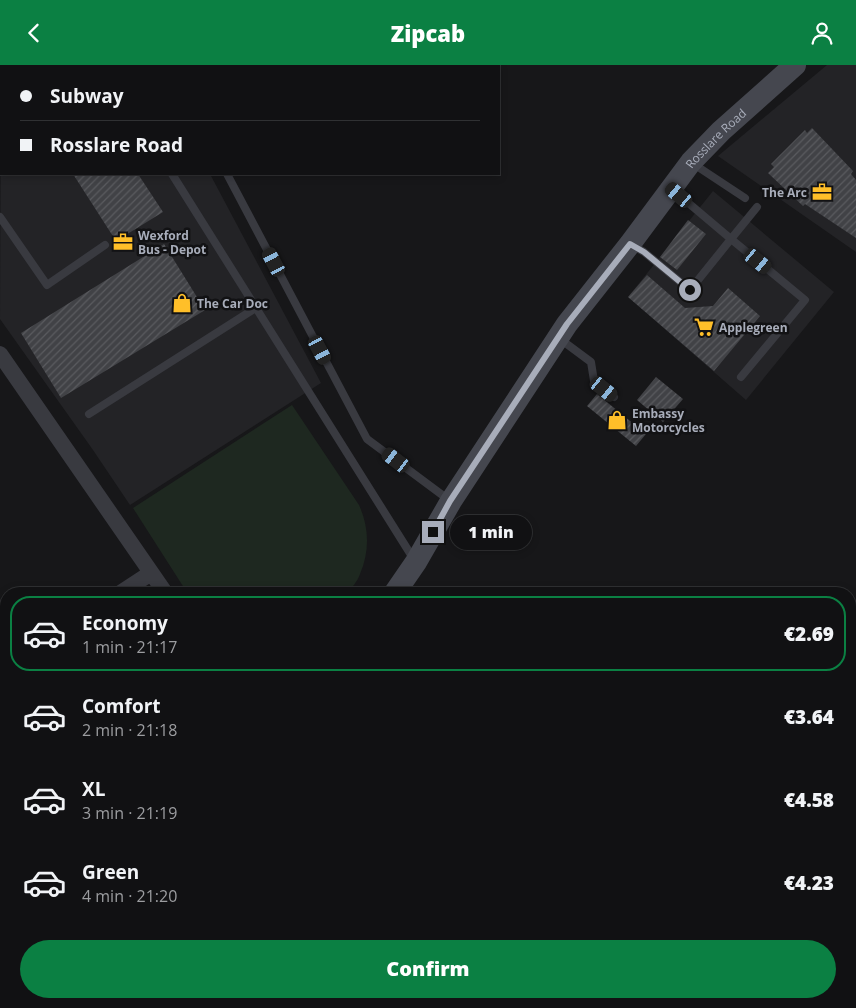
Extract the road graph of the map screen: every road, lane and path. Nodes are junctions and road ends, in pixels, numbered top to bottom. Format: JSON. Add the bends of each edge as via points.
{"nodes":[{"id":1,"x":795,"y":65,"type":"edge"},
{"id":2,"x":691,"y":162,"type":"junction"},
{"id":3,"x":173,"y":175,"type":"edge"},
{"id":4,"x":228,"y":175,"type":"edge"},
{"id":5,"x":671,"y":188,"type":"junction"},
{"id":6,"x":745,"y":198,"type":"dead end"},
{"id":7,"x":757,"y":207,"type":"dead end"},
{"id":8,"x":0,"y":217,"type":"edge"},
{"id":9,"x":731,"y":239,"type":"junction"},
{"id":10,"x":630,"y":244,"type":"junction"},
{"id":11,"x":105,"y":245,"type":"dead end"},
{"id":12,"x":257,"y":307,"type":"junction"},
{"id":13,"x":558,"y":338,"type":"junction"},
{"id":14,"x":0,"y":354,"type":"edge"},
{"id":15,"x":741,"y":377,"type":"dead end"},
{"id":16,"x":614,"y":397,"type":"dead end"},
{"id":17,"x":89,"y":414,"type":"dead end"},
{"id":18,"x":450,"y":501,"type":"junction"},
{"id":19,"x":416,"y":562,"type":"junction"},
{"id":20,"x":151,"y":573,"type":"junction"},
{"id":21,"x":130,"y":587,"type":"edge"},
{"id":22,"x":161,"y":587,"type":"edge"},
{"id":23,"x":399,"y":587,"type":"edge"}],
"edges":[{"from":1,"to":2,"type":"main road","name":"Rosslare Road"},
{"from":2,"to":5,"type":"main road","name":"Rosslare Road"},
{"from":2,"to":6,"type":"lane"},
{"from":3,"to":12,"type":"lane"},
{"from":4,"to":18,"type":"lane","via":[[367,439]]},
{"from":5,"to":9,"type":"lane"},
{"from":5,"to":10,"type":"main road","name":"Rosslare Road"},
{"from":7,"to":9,"type":"lane"},
{"from":8,"to":11,"type":"lane","via":[[47,285]]},
{"from":9,"to":10,"type":"lane","via":[[690,290]]},
{"from":9,"to":15,"type":"lane","via":[[805,300]]},
{"from":10,"to":13,"type":"main road","name":"Rosslare Road"},
{"from":12,"to":17,"type":"lane"},
{"from":12,"to":19,"type":"lane"},
{"from":13,"to":16,"type":"lane","via":[[591,362],[594,381]]},
{"from":13,"to":18,"type":"main road","name":"Rosslare Road"},
{"from":14,"to":20,"type":"street"},
{"from":18,"to":19,"type":"main road","name":"Rosslare Road"},
{"from":19,"to":23,"type":"main road","name":"Rosslare Road"},
{"from":20,"to":21,"type":"street"},
{"from":20,"to":22,"type":"street"}]}
